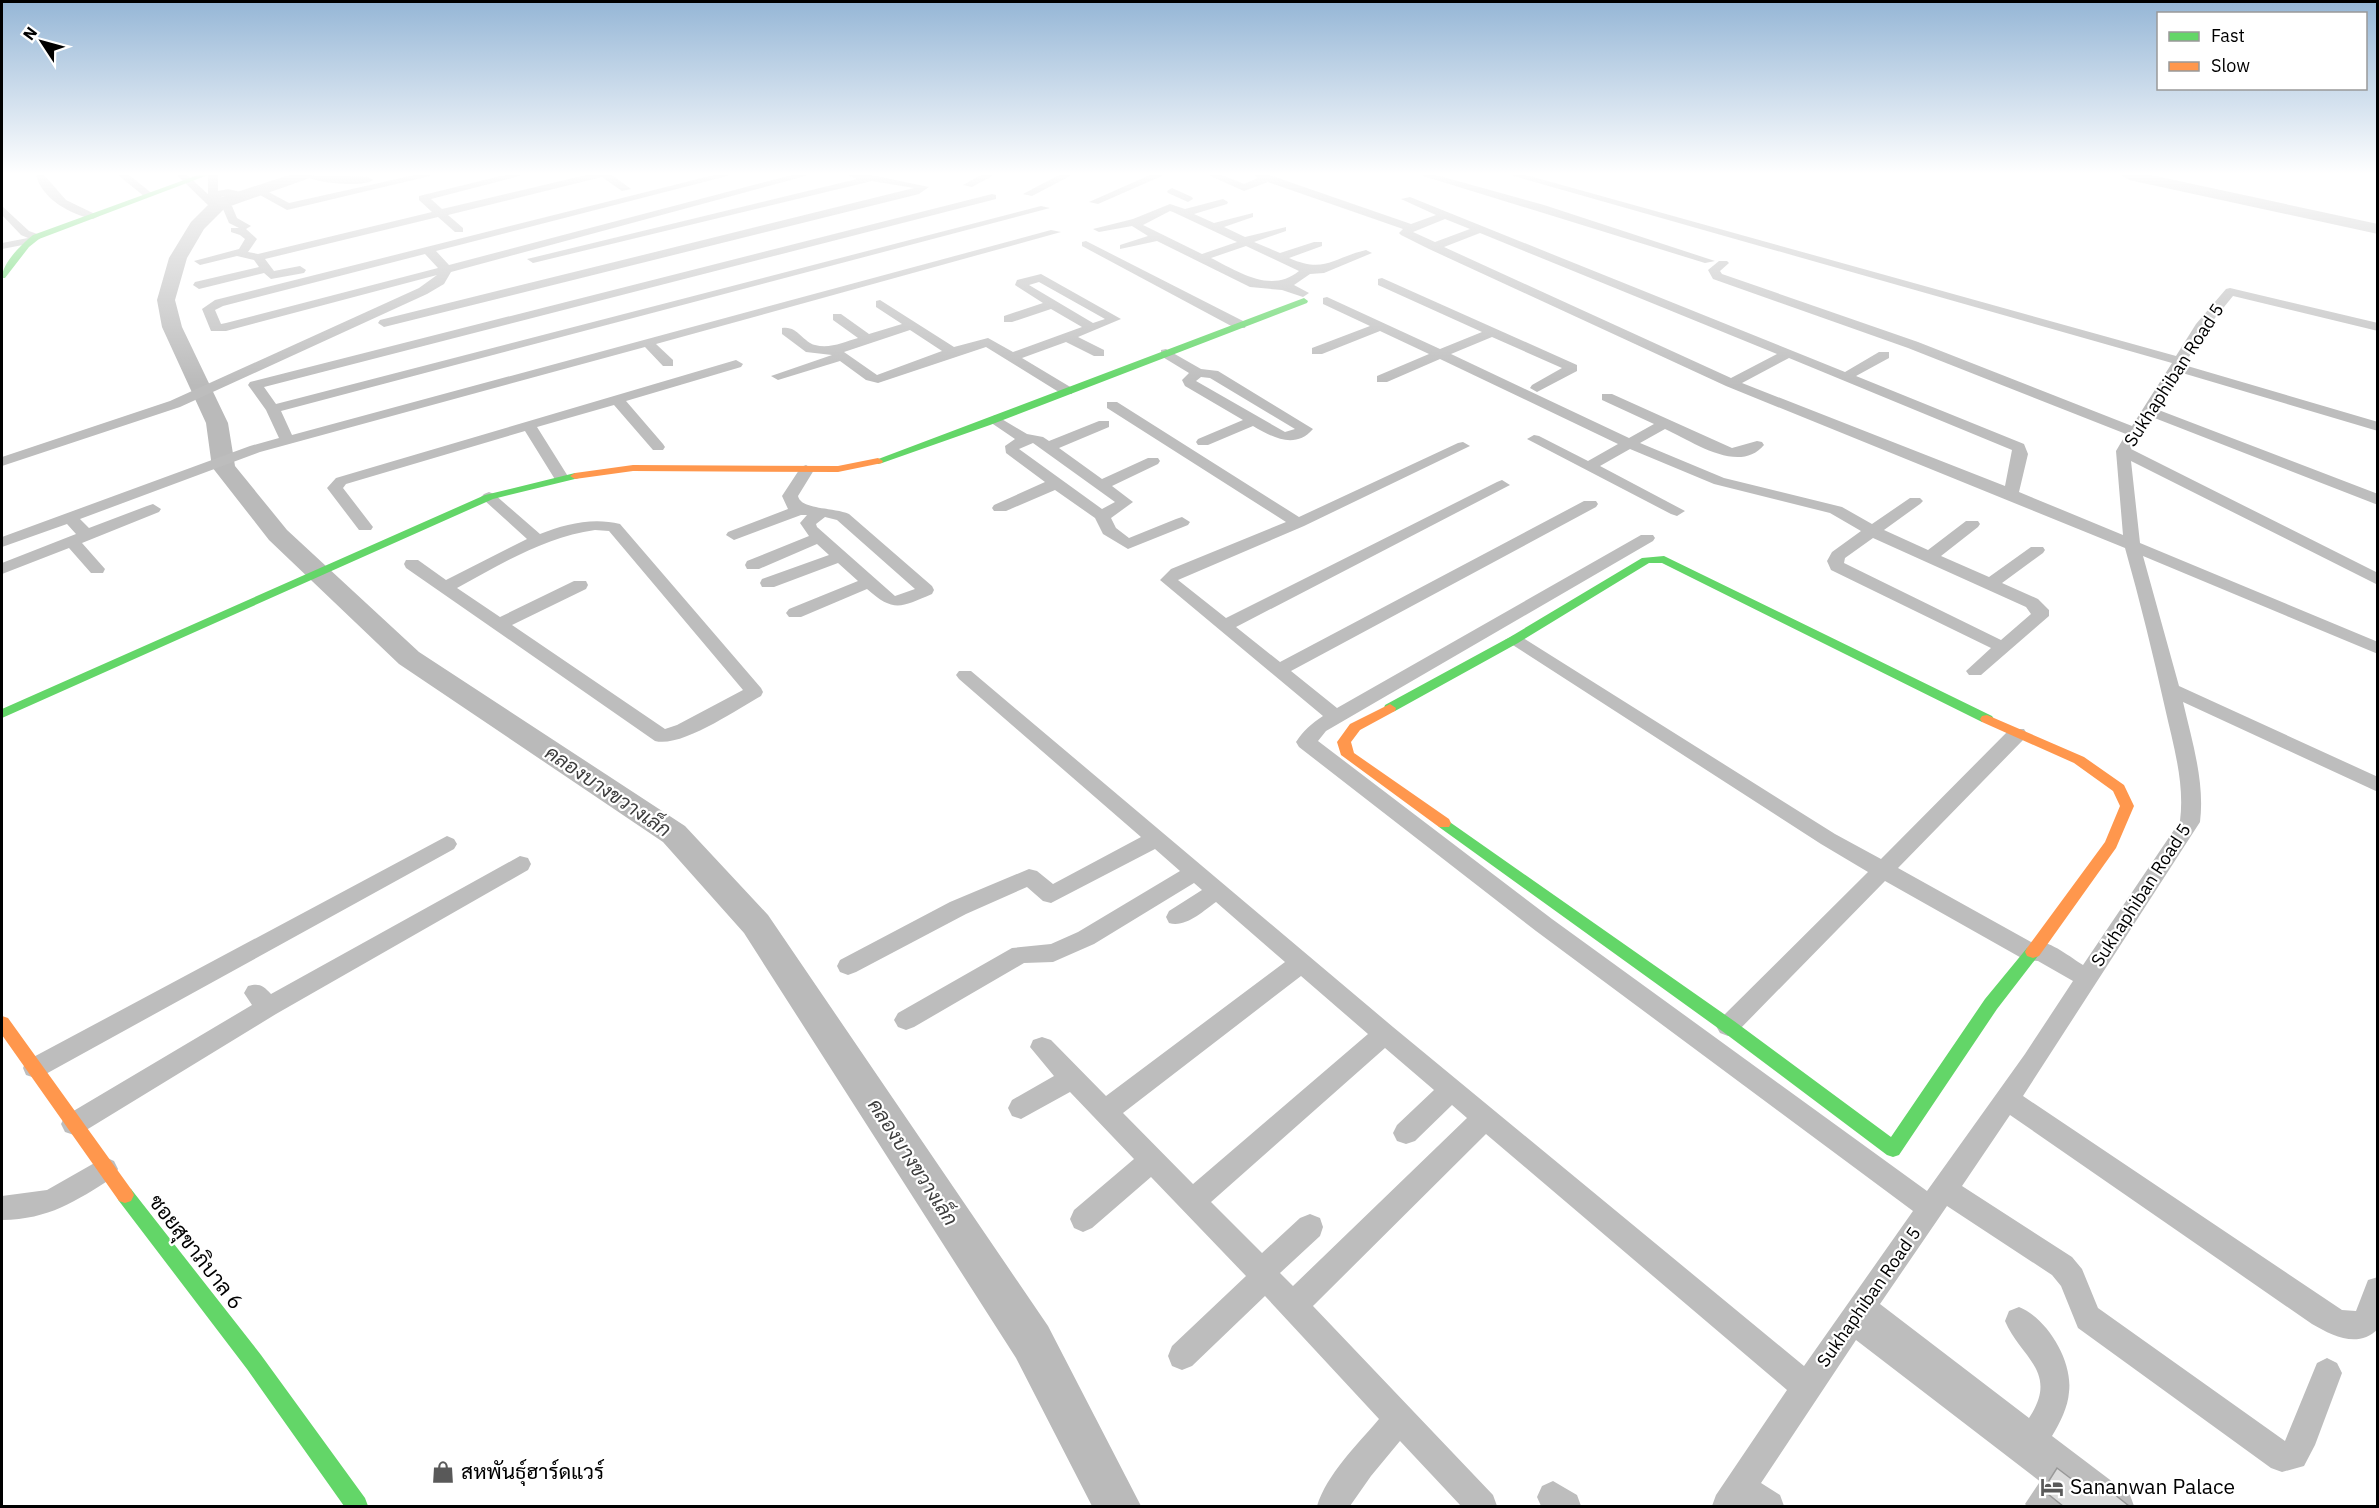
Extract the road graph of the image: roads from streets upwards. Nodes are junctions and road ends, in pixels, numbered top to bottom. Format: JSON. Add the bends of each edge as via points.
{"nodes":[{"id":1,"x":28,"y":245,"type":"edge"},
{"id":2,"x":247,"y":245,"type":"edge"},
{"id":3,"x":306,"y":245,"type":"edge"},
{"id":4,"x":398,"y":245,"type":"edge"},
{"id":5,"x":446,"y":245,"type":"edge"},
{"id":6,"x":534,"y":245,"type":"edge"},
{"id":7,"x":591,"y":245,"type":"edge"},
{"id":8,"x":695,"y":245,"type":"edge"},
{"id":9,"x":803,"y":245,"type":"edge"},
{"id":10,"x":826,"y":245,"type":"edge"},
{"id":11,"x":928,"y":245,"type":"edge"},
{"id":12,"x":992,"y":245,"type":"edge"},
{"id":13,"x":1089,"y":245,"type":"edge"},
{"id":14,"x":1132,"y":245,"type":"edge"},
{"id":15,"x":1175,"y":245,"type":"edge"},
{"id":16,"x":1237,"y":245,"type":"edge"},
{"id":17,"x":1254,"y":245,"type":"edge"},
{"id":18,"x":1314,"y":245,"type":"edge"},
{"id":19,"x":1429,"y":245,"type":"edge"},
{"id":20,"x":1436,"y":245,"type":"edge"},
{"id":21,"x":1520,"y":245,"type":"edge"},
{"id":22,"x":1660,"y":245,"type":"edge"},
{"id":23,"x":1763,"y":245,"type":"edge"},
{"id":24,"x":1432,"y":247,"type":"junction"},
{"id":25,"x":1124,"y":248,"type":"dead end"},
{"id":26,"x":428,"y":250,"type":"junction"},
{"id":27,"x":241,"y":252,"type":"junction"},
{"id":28,"x":1366,"y":253,"type":"dead end"},
{"id":29,"x":258,"y":257,"type":"junction"},
{"id":30,"x":1280,"y":257,"type":"junction"},
{"id":31,"x":1201,"y":258,"type":"junction"},
{"id":32,"x":200,"y":261,"type":"dead end"},
{"id":33,"x":1709,"y":261,"type":"dead end"},
{"id":34,"x":1723,"y":263,"type":"dead end"},
{"id":35,"x":1302,"y":268,"type":"junction"},
{"id":36,"x":266,"y":269,"type":"junction"},
{"id":37,"x":446,"y":269,"type":"junction"},
{"id":38,"x":858,"y":271,"type":"junction"},
{"id":39,"x":2,"y":276,"type":"edge"},
{"id":40,"x":440,"y":281,"type":"junction"},
{"id":41,"x":1382,"y":282,"type":"dead end"},
{"id":42,"x":1254,"y":284,"type":"junction"},
{"id":43,"x":199,"y":285,"type":"dead end"},
{"id":44,"x":1284,"y":286,"type":"junction"},
{"id":45,"x":1304,"y":297,"type":"junction"},
{"id":46,"x":1080,"y":299,"type":"junction"},
{"id":47,"x":880,"y":304,"type":"dead end"},
{"id":48,"x":1056,"y":306,"type":"junction"},
{"id":49,"x":549,"y":310,"type":"junction"},
{"id":50,"x":837,"y":317,"type":"dead end"},
{"id":51,"x":1008,"y":319,"type":"dead end"},
{"id":52,"x":384,"y":323,"type":"dead end"},
{"id":53,"x":912,"y":325,"type":"junction"},
{"id":54,"x":1240,"y":325,"type":"junction"},
{"id":55,"x":1381,"y":326,"type":"junction"},
{"id":56,"x":2378,"y":327,"type":"edge"},
{"id":57,"x":1092,"y":328,"type":"junction"},
{"id":58,"x":787,"y":331,"type":"dead end"},
{"id":59,"x":1492,"y":332,"type":"junction"},
{"id":60,"x":1067,"y":337,"type":"junction"},
{"id":61,"x":867,"y":339,"type":"junction"},
{"id":62,"x":582,"y":342,"type":"junction"},
{"id":63,"x":648,"y":343,"type":"junction"},
{"id":64,"x":1317,"y":351,"type":"dead end"},
{"id":65,"x":952,"y":352,"type":"junction"},
{"id":66,"x":839,"y":353,"type":"junction"},
{"id":67,"x":1099,"y":353,"type":"dead end"},
{"id":68,"x":1166,"y":353,"type":"junction"},
{"id":69,"x":1789,"y":353,"type":"junction"},
{"id":70,"x":1439,"y":354,"type":"junction"},
{"id":71,"x":1884,"y":355,"type":"dead end"},
{"id":72,"x":1014,"y":356,"type":"junction"},
{"id":73,"x":668,"y":363,"type":"dead end"},
{"id":74,"x":736,"y":364,"type":"dead end"},
{"id":75,"x":2178,"y":364,"type":"junction"},
{"id":76,"x":1198,"y":373,"type":"junction"},
{"id":77,"x":778,"y":376,"type":"dead end"},
{"id":78,"x":1847,"y":376,"type":"junction"},
{"id":79,"x":1382,"y":379,"type":"dead end"},
{"id":80,"x":1731,"y":383,"type":"junction"},
{"id":81,"x":1537,"y":388,"type":"dead end"},
{"id":82,"x":1067,"y":391,"type":"junction"},
{"id":83,"x":1607,"y":397,"type":"dead end"},
{"id":84,"x":617,"y":400,"type":"junction"},
{"id":85,"x":1112,"y":405,"type":"dead end"},
{"id":86,"x":273,"y":409,"type":"junction"},
{"id":87,"x":2149,"y":411,"type":"junction"},
{"id":88,"x":1254,"y":420,"type":"junction"},
{"id":89,"x":991,"y":421,"type":"junction"},
{"id":90,"x":1665,"y":423,"type":"junction"},
{"id":91,"x":1104,"y":424,"type":"dead end"},
{"id":92,"x":529,"y":426,"type":"junction"},
{"id":93,"x":2378,"y":427,"type":"edge"},
{"id":94,"x":2134,"y":432,"type":"junction"},
{"id":95,"x":1534,"y":439,"type":"dead end"},
{"id":96,"x":287,"y":440,"type":"junction"},
{"id":97,"x":1021,"y":442,"type":"junction"},
{"id":98,"x":1203,"y":442,"type":"dead end"},
{"id":99,"x":1630,"y":444,"type":"junction"},
{"id":100,"x":1756,"y":445,"type":"dead end"},
{"id":101,"x":1463,"y":446,"type":"dead end"},
{"id":102,"x":658,"y":447,"type":"dead end"},
{"id":103,"x":1048,"y":447,"type":"junction"},
{"id":104,"x":2123,"y":451,"type":"junction"},
{"id":105,"x":1153,"y":461,"type":"dead end"},
{"id":106,"x":2,"y":462,"type":"edge"},
{"id":107,"x":1588,"y":466,"type":"junction"},
{"id":108,"x":812,"y":470,"type":"junction"},
{"id":109,"x":561,"y":478,"type":"junction"},
{"id":110,"x":1057,"y":483,"type":"junction"},
{"id":111,"x":1103,"y":484,"type":"junction"},
{"id":112,"x":1502,"y":485,"type":"dead end"},
{"id":113,"x":2011,"y":495,"type":"junction"},
{"id":114,"x":489,"y":497,"type":"junction"},
{"id":115,"x":2378,"y":500,"type":"edge"},
{"id":116,"x":1915,"y":501,"type":"dead end"},
{"id":117,"x":1590,"y":504,"type":"dead end"},
{"id":118,"x":796,"y":507,"type":"junction"},
{"id":119,"x":1000,"y":508,"type":"dead end"},
{"id":120,"x":153,"y":509,"type":"dead end"},
{"id":121,"x":1677,"y":511,"type":"dead end"},
{"id":122,"x":820,"y":513,"type":"junction"},
{"id":123,"x":1102,"y":515,"type":"junction"},
{"id":124,"x":69,"y":517,"type":"junction"},
{"id":125,"x":1182,"y":522,"type":"dead end"},
{"id":126,"x":1298,"y":523,"type":"junction"},
{"id":127,"x":1972,"y":524,"type":"dead end"},
{"id":128,"x":365,"y":527,"type":"dead end"},
{"id":129,"x":1872,"y":531,"type":"junction"},
{"id":130,"x":734,"y":535,"type":"dead end"},
{"id":131,"x":79,"y":538,"type":"junction"},
{"id":132,"x":818,"y":538,"type":"junction"},
{"id":133,"x":1647,"y":538,"type":"dead end"},
{"id":134,"x":536,"y":539,"type":"junction"},
{"id":135,"x":2,"y":542,"type":"edge"},
{"id":136,"x":2132,"y":545,"type":"junction"},
{"id":137,"x":2037,"y":550,"type":"dead end"},
{"id":138,"x":839,"y":557,"type":"junction"},
{"id":139,"x":1929,"y":557,"type":"junction"},
{"id":140,"x":412,"y":564,"type":"dead end"},
{"id":141,"x":753,"y":564,"type":"dead end"},
{"id":142,"x":2,"y":569,"type":"edge"},
{"id":143,"x":97,"y":569,"type":"dead end"},
{"id":144,"x":2378,"y":580,"type":"edge"},
{"id":145,"x":768,"y":583,"type":"dead end"},
{"id":146,"x":868,"y":583,"type":"junction"},
{"id":147,"x":1991,"y":584,"type":"junction"},
{"id":148,"x":580,"y":585,"type":"dead end"},
{"id":149,"x":446,"y":587,"type":"junction"},
{"id":150,"x":795,"y":613,"type":"dead end"},
{"id":151,"x":500,"y":624,"type":"junction"},
{"id":152,"x":1224,"y":626,"type":"junction"},
{"id":153,"x":1514,"y":640,"type":"junction"},
{"id":154,"x":2002,"y":647,"type":"junction"},
{"id":155,"x":2378,"y":649,"type":"edge"},
{"id":156,"x":1280,"y":670,"type":"junction"},
{"id":157,"x":1975,"y":671,"type":"dead end"},
{"id":158,"x":965,"y":675,"type":"dead end"},
{"id":159,"x":2170,"y":688,"type":"junction"},
{"id":160,"x":2,"y":714,"type":"edge"},
{"id":161,"x":1336,"y":717,"type":"junction"},
{"id":162,"x":2018,"y":734,"type":"junction"},
{"id":163,"x":2378,"y":786,"type":"edge"},
{"id":164,"x":1158,"y":838,"type":"junction"},
{"id":165,"x":447,"y":843,"type":"dead end"},
{"id":166,"x":520,"y":864,"type":"dead end"},
{"id":167,"x":1883,"y":870,"type":"junction"},
{"id":168,"x":1197,"y":872,"type":"junction"},
{"id":169,"x":1219,"y":890,"type":"junction"},
{"id":170,"x":1177,"y":917,"type":"dead end"},
{"id":171,"x":2035,"y":951,"type":"junction"},
{"id":172,"x":1302,"y":962,"type":"junction"},
{"id":173,"x":848,"y":966,"type":"dead end"},
{"id":174,"x":2087,"y":978,"type":"junction"},
{"id":175,"x":906,"y":1020,"type":"dead end"},
{"id":176,"x":2,"y":1023,"type":"edge"},
{"id":177,"x":1728,"y":1026,"type":"junction"},
{"id":178,"x":1385,"y":1034,"type":"junction"},
{"id":179,"x":1042,"y":1047,"type":"dead end"},
{"id":180,"x":35,"y":1068,"type":"junction"},
{"id":181,"x":1073,"y":1078,"type":"junction"},
{"id":182,"x":1451,"y":1090,"type":"junction"},
{"id":183,"x":2007,"y":1099,"type":"junction"},
{"id":184,"x":1021,"y":1108,"type":"dead end"},
{"id":185,"x":1106,"y":1111,"type":"junction"},
{"id":186,"x":1485,"y":1118,"type":"junction"},
{"id":187,"x":74,"y":1124,"type":"junction"},
{"id":188,"x":1406,"y":1133,"type":"dead end"},
{"id":189,"x":1152,"y":1159,"type":"junction"},
{"id":190,"x":105,"y":1169,"type":"junction"},
{"id":191,"x":1937,"y":1199,"type":"junction"},
{"id":192,"x":1193,"y":1201,"type":"junction"},
{"id":193,"x":2,"y":1208,"type":"edge"},
{"id":194,"x":1083,"y":1219,"type":"dead end"},
{"id":195,"x":1310,"y":1227,"type":"dead end"},
{"id":196,"x":1263,"y":1275,"type":"junction"},
{"id":197,"x":2378,"y":1290,"type":"edge"},
{"id":198,"x":1293,"y":1306,"type":"junction"},
{"id":199,"x":1857,"y":1313,"type":"junction"},
{"id":200,"x":2019,"y":1321,"type":"dead end"},
{"id":201,"x":1182,"y":1356,"type":"dead end"},
{"id":202,"x":2327,"y":1373,"type":"dead end"},
{"id":203,"x":1807,"y":1388,"type":"junction"},
{"id":204,"x":1399,"y":1419,"type":"junction"},
{"id":205,"x":2032,"y":1439,"type":"junction"},
{"id":206,"x":1733,"y":1497,"type":"edge"},
{"id":207,"x":357,"y":1506,"type":"edge"},
{"id":208,"x":1332,"y":1506,"type":"edge"},
{"id":209,"x":1482,"y":1506,"type":"edge"},
{"id":210,"x":1769,"y":1506,"type":"edge"},
{"id":211,"x":2097,"y":1506,"type":"edge"},
{"id":212,"x":2119,"y":1506,"type":"edge"}],
"edges":[{"from":1,"to":39,"type":"street"},
{"from":2,"to":27,"type":"street"},
{"from":3,"to":29,"type":"street"},
{"from":4,"to":36,"type":"street","via":[[291,272],[271,275]]},
{"from":5,"to":26,"type":"street"},
{"from":6,"to":37,"type":"street"},
{"from":7,"to":40,"type":"street"},
{"from":8,"to":52,"type":"street"},
{"from":9,"to":49,"type":"street"},
{"from":10,"to":38,"type":"street"},
{"from":11,"to":38,"type":"street"},
{"from":12,"to":38,"type":"street"},
{"from":13,"to":54,"type":"street"},
{"from":14,"to":25,"type":"street"},
{"from":15,"to":31,"type":"street"},
{"from":16,"to":31,"type":"street"},
{"from":17,"to":30,"type":"street"},
{"from":18,"to":30,"type":"street"},
{"from":19,"to":24,"type":"street"},
{"from":20,"to":24,"type":"street"},
{"from":21,"to":69,"type":"street"},
{"from":22,"to":33,"type":"street"},
{"from":23,"to":75,"type":"street"},
{"from":24,"to":80,"type":"street"},
{"from":26,"to":37,"type":"street"},
{"from":26,"to":37,"type":"street","via":[[208,309],[216,328],[226,327]]},
{"from":27,"to":29,"type":"street"},
{"from":27,"to":32,"type":"street"},
{"from":28,"to":35,"type":"street","via":[[1320,270]]},
{"from":29,"to":36,"type":"street"},
{"from":30,"to":35,"type":"street"},
{"from":31,"to":42,"type":"street"},
{"from":34,"to":94,"type":"street","via":[[1714,270],[1717,276],[1913,345]]},
{"from":35,"to":42,"type":"street"},
{"from":35,"to":44,"type":"street","via":[[1303,275]]},
{"from":36,"to":43,"type":"street"},
{"from":37,"to":40,"type":"street"},
{"from":38,"to":62,"type":"street"},
{"from":38,"to":63,"type":"street"},
{"from":40,"to":106,"type":"street","via":[[175,404]]},
{"from":41,"to":59,"type":"street"},
{"from":42,"to":44,"type":"street"},
{"from":44,"to":45,"type":"street"},
{"from":45,"to":54,"type":"street"},
{"from":45,"to":55,"type":"street","via":[[1315,303],[1328,301]]},
{"from":46,"to":48,"type":"street"},
{"from":46,"to":48,"type":"street","via":[[1041,278],[1020,284]]},
{"from":46,"to":57,"type":"street","via":[[1115,319]]},
{"from":47,"to":53,"type":"street"},
{"from":48,"to":51,"type":"street"},
{"from":48,"to":57,"type":"street"},
{"from":49,"to":62,"type":"street"},
{"from":49,"to":86,"type":"street","via":[[255,385]]},
{"from":50,"to":61,"type":"street"},
{"from":53,"to":61,"type":"street"},
{"from":53,"to":65,"type":"street"},
{"from":54,"to":68,"type":"street"},
{"from":55,"to":64,"type":"street"},
{"from":55,"to":70,"type":"street"},
{"from":56,"to":75,"type":"street","name":"Sukhaphiban Road 5","via":[[2230,292],[2201,327]]},
{"from":57,"to":60,"type":"street"},
{"from":58,"to":66,"type":"street","via":[[811,349]]},
{"from":59,"to":70,"type":"street"},
{"from":59,"to":81,"type":"street","via":[[1572,368]]},
{"from":60,"to":67,"type":"street"},
{"from":60,"to":72,"type":"street"},
{"from":61,"to":66,"type":"street"},
{"from":62,"to":63,"type":"street"},
{"from":62,"to":86,"type":"street"},
{"from":62,"to":96,"type":"street"},
{"from":63,"to":73,"type":"street"},
{"from":65,"to":66,"type":"street","via":[[879,378],[871,377]]},
{"from":65,"to":72,"type":"street","via":[[988,342]]},
{"from":66,"to":77,"type":"street"},
{"from":68,"to":76,"type":"street"},
{"from":68,"to":82,"type":"street"},
{"from":69,"to":78,"type":"street"},
{"from":69,"to":80,"type":"street"},
{"from":70,"to":79,"type":"street"},
{"from":70,"to":99,"type":"street"},
{"from":71,"to":78,"type":"street"},
{"from":72,"to":82,"type":"street"},
{"from":74,"to":84,"type":"street"},
{"from":75,"to":87,"type":"street","name":"Sukhaphiban Road 5"},
{"from":75,"to":93,"type":"street"},
{"from":76,"to":88,"type":"street","via":[[1190,383]]},
{"from":76,"to":88,"type":"street","via":[[1213,374],[1306,429],[1284,437]]},
{"from":78,"to":113,"type":"street","via":[[2019,447],[2021,454]]},
{"from":80,"to":113,"type":"street"},
{"from":82,"to":89,"type":"street"},
{"from":83,"to":90,"type":"street"},
{"from":84,"to":92,"type":"street"},
{"from":84,"to":102,"type":"street"},
{"from":85,"to":126,"type":"street"},
{"from":86,"to":96,"type":"street"},
{"from":87,"to":94,"type":"street","name":"Sukhaphiban Road 5"},
{"from":87,"to":115,"type":"street"},
{"from":88,"to":98,"type":"street"},
{"from":89,"to":97,"type":"street"},
{"from":89,"to":108,"type":"street","via":[[872,463]]},
{"from":90,"to":99,"type":"street"},
{"from":90,"to":100,"type":"street","via":[[1730,453],[1744,452]]},
{"from":91,"to":103,"type":"street"},
{"from":92,"to":109,"type":"street"},
{"from":92,"to":128,"type":"street","via":[[340,481],[335,488]]},
{"from":94,"to":104,"type":"street","name":"Sukhaphiban Road 5"},
{"from":95,"to":107,"type":"street"},
{"from":96,"to":124,"type":"street"},
{"from":97,"to":103,"type":"street","via":[[1034,439]]},
{"from":97,"to":110,"type":"street","via":[[1011,450]]},
{"from":99,"to":107,"type":"street"},
{"from":99,"to":129,"type":"street","via":[[1719,481],[1836,510]]},
{"from":101,"to":126,"type":"street"},
{"from":103,"to":111,"type":"street"},
{"from":104,"to":136,"type":"street","name":"Sukhaphiban Road 5"},
{"from":104,"to":144,"type":"street"},
{"from":105,"to":111,"type":"street"},
{"from":107,"to":121,"type":"street"},
{"from":108,"to":109,"type":"street","via":[[633,468]]},
{"from":108,"to":118,"type":"street"},
{"from":109,"to":114,"type":"street"},
{"from":110,"to":119,"type":"street"},
{"from":110,"to":123,"type":"street"},
{"from":111,"to":123,"type":"street","via":[[1125,502]]},
{"from":112,"to":152,"type":"street"},
{"from":113,"to":136,"type":"street"},
{"from":114,"to":134,"type":"street"},
{"from":114,"to":160,"type":"street"},
{"from":116,"to":129,"type":"street"},
{"from":117,"to":156,"type":"street"},
{"from":118,"to":122,"type":"street"},
{"from":118,"to":130,"type":"street"},
{"from":120,"to":131,"type":"street"},
{"from":122,"to":132,"type":"street","via":[[808,523]]},
{"from":122,"to":146,"type":"street","via":[[843,517],[926,590],[893,602]]},
{"from":123,"to":125,"type":"street","via":[[1109,531],[1124,544]]},
{"from":124,"to":131,"type":"street"},
{"from":124,"to":135,"type":"street"},
{"from":126,"to":152,"type":"street","via":[[1168,580]]},
{"from":127,"to":139,"type":"street"},
{"from":129,"to":139,"type":"street"},
{"from":129,"to":154,"type":"street","via":[[1838,555],[1837,566]]},
{"from":131,"to":142,"type":"street"},
{"from":131,"to":143,"type":"street"},
{"from":132,"to":138,"type":"street"},
{"from":132,"to":141,"type":"street"},
{"from":133,"to":161,"type":"street"},
{"from":134,"to":149,"type":"street"},
{"from":134,"to":151,"type":"street","via":[[591,525],[614,527],[754,692],[684,730],[662,736]]},
{"from":136,"to":155,"type":"street"},
{"from":136,"to":159,"type":"street","name":"Sukhaphiban Road 5"},
{"from":137,"to":147,"type":"street"},
{"from":138,"to":145,"type":"street"},
{"from":138,"to":146,"type":"street"},
{"from":139,"to":147,"type":"street"},
{"from":140,"to":149,"type":"street"},
{"from":146,"to":150,"type":"street"},
{"from":147,"to":154,"type":"street","via":[[2040,610],[2040,616]]},
{"from":148,"to":151,"type":"street"},
{"from":149,"to":151,"type":"street"},
{"from":152,"to":156,"type":"street"},
{"from":153,"to":162,"type":"street","via":[[1646,560],[1664,559]]},
{"from":153,"to":167,"type":"street"},
{"from":153,"to":177,"type":"street","via":[[1354,727],[1344,742],[1348,756]]},
{"from":154,"to":157,"type":"street"},
{"from":156,"to":161,"type":"street"},
{"from":158,"to":164,"type":"street"},
{"from":159,"to":163,"type":"street"},
{"from":159,"to":174,"type":"street","name":"Sukhaphiban Road 5","via":[[2187,762],[2190,822]]},
{"from":161,"to":191,"type":"street","via":[[1308,738],[1309,746],[1544,925]]},
{"from":162,"to":167,"type":"street"},
{"from":162,"to":171,"type":"street","via":[[2079,760],[2119,788],[2127,806],[2111,844]]},
{"from":164,"to":168,"type":"street"},
{"from":164,"to":173,"type":"street","via":[[1051,895],[1029,877],[958,908]]},
{"from":165,"to":180,"type":"street"},
{"from":166,"to":187,"type":"street","via":[[262,1000]]},
{"from":167,"to":171,"type":"street"},
{"from":167,"to":177,"type":"street"},
{"from":168,"to":169,"type":"street"},
{"from":168,"to":175,"type":"street","via":[[1086,938],[1053,953],[1020,954]]},
{"from":169,"to":170,"type":"street"},
{"from":169,"to":172,"type":"street"},
{"from":171,"to":174,"type":"street"},
{"from":171,"to":177,"type":"street","via":[[1991,1004],[1893,1149]]},
{"from":172,"to":178,"type":"street"},
{"from":172,"to":185,"type":"street"},
{"from":174,"to":183,"type":"street","name":"Sukhaphiban Road 5"},
{"from":176,"to":180,"type":"street","name":"ซอยสุขาภิบาล 6"},
{"from":178,"to":182,"type":"street"},
{"from":178,"to":192,"type":"street"},
{"from":179,"to":181,"type":"street"},
{"from":180,"to":187,"type":"street","name":"ซอยสุขาภิบาล 6"},
{"from":181,"to":184,"type":"street"},
{"from":181,"to":185,"type":"street"},
{"from":182,"to":186,"type":"street"},
{"from":182,"to":188,"type":"street"},
{"from":183,"to":191,"type":"street","name":"Sukhaphiban Road 5"},
{"from":183,"to":197,"type":"street","via":[[2341,1324],[2360,1325],[2367,1320]]},
{"from":185,"to":189,"type":"street"},
{"from":186,"to":198,"type":"street"},
{"from":186,"to":203,"type":"street"},
{"from":187,"to":190,"type":"street","name":"ซอยสุขาภิบาล 6"},
{"from":189,"to":192,"type":"street"},
{"from":189,"to":194,"type":"street"},
{"from":190,"to":193,"type":"street","via":[[54,1200]]},
{"from":190,"to":207,"type":"street","name":"ซอยสุขาภิบาล 6","via":[[254,1362]]},
{"from":191,"to":199,"type":"street","name":"Sukhaphiban Road 5"},
{"from":191,"to":202,"type":"street","via":[[2062,1266],[2076,1283],[2079,1307],[2088,1318],[2282,1457],[2293,1455],[2300,1445]]},
{"from":192,"to":196,"type":"street"},
{"from":195,"to":196,"type":"street"},
{"from":196,"to":198,"type":"street"},
{"from":196,"to":201,"type":"street"},
{"from":198,"to":204,"type":"street"},
{"from":199,"to":203,"type":"street","name":"Sukhaphiban Road 5"},
{"from":199,"to":205,"type":"street"},
{"from":199,"to":211,"type":"street"},
{"from":200,"to":205,"type":"street","via":[[2052,1365],[2054,1402]]},
{"from":203,"to":206,"type":"street","name":"Sukhaphiban Road 5"},
{"from":204,"to":208,"type":"street"},
{"from":204,"to":209,"type":"street"},
{"from":205,"to":212,"type":"street"},
{"from":206,"to":210,"type":"street"}]}
